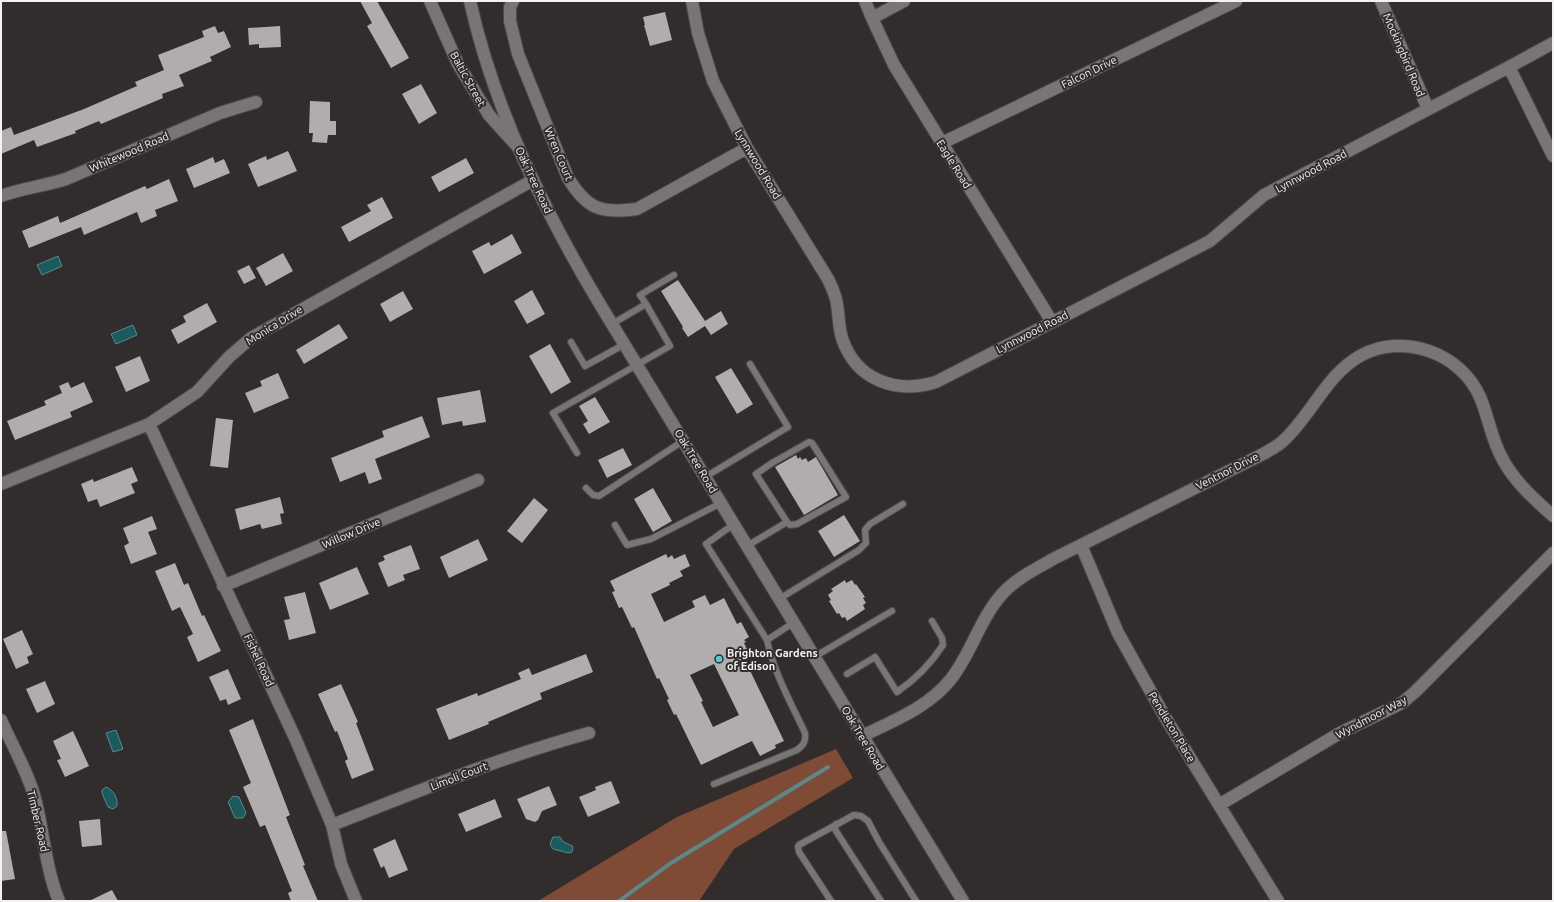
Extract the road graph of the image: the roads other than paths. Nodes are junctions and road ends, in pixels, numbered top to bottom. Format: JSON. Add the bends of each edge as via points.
{"nodes":[{"id":1,"x":430,"y":1,"type":"edge"},
{"id":2,"x":470,"y":1,"type":"edge"},
{"id":3,"x":513,"y":1,"type":"edge"},
{"id":4,"x":692,"y":1,"type":"edge"},
{"id":5,"x":865,"y":1,"type":"edge"},
{"id":6,"x":904,"y":1,"type":"edge"},
{"id":7,"x":1236,"y":1,"type":"edge"},
{"id":8,"x":1381,"y":1,"type":"edge"},
{"id":9,"x":872,"y":18,"type":"junction"},
{"id":10,"x":1553,"y":42,"type":"edge"},
{"id":11,"x":1509,"y":67,"type":"junction"},
{"id":12,"x":256,"y":102,"type":"dead end"},
{"id":13,"x":1428,"y":110,"type":"junction"},
{"id":14,"x":942,"y":143,"type":"junction"},
{"id":15,"x":747,"y":148,"type":"junction"},
{"id":16,"x":519,"y":149,"type":"junction"},
{"id":17,"x":1553,"y":156,"type":"edge"},
{"id":18,"x":533,"y":180,"type":"junction"},
{"id":19,"x":1,"y":196,"type":"edge"},
{"id":20,"x":674,"y":275,"type":"dead end"},
{"id":21,"x":646,"y":304,"type":"junction"},
{"id":22,"x":1052,"y":322,"type":"junction"},
{"id":23,"x":612,"y":324,"type":"junction"},
{"id":24,"x":570,"y":342,"type":"dead end"},
{"id":25,"x":625,"y":344,"type":"junction"},
{"id":26,"x":750,"y":364,"type":"dead end"},
{"id":27,"x":638,"y":365,"type":"junction"},
{"id":28,"x":149,"y":424,"type":"junction"},
{"id":29,"x":684,"y":441,"type":"junction"},
{"id":30,"x":577,"y":453,"type":"dead end"},
{"id":31,"x":705,"y":477,"type":"junction"},
{"id":32,"x":478,"y":480,"type":"dead end"},
{"id":33,"x":1,"y":484,"type":"edge"},
{"id":34,"x":586,"y":488,"type":"dead end"},
{"id":35,"x":721,"y":503,"type":"junction"},
{"id":36,"x":903,"y":504,"type":"dead end"},
{"id":37,"x":1553,"y":516,"type":"edge"},
{"id":38,"x":787,"y":522,"type":"junction"},
{"id":39,"x":734,"y":524,"type":"junction"},
{"id":40,"x":616,"y":525,"type":"dead end"},
{"id":41,"x":1080,"y":545,"type":"junction"},
{"id":42,"x":747,"y":546,"type":"junction"},
{"id":43,"x":1553,"y":553,"type":"edge"},
{"id":44,"x":223,"y":586,"type":"junction"},
{"id":45,"x":779,"y":599,"type":"junction"},
{"id":46,"x":892,"y":611,"type":"dead end"},
{"id":47,"x":932,"y":621,"type":"dead end"},
{"id":48,"x":793,"y":623,"type":"junction"},
{"id":49,"x":767,"y":640,"type":"junction"},
{"id":50,"x":814,"y":657,"type":"junction"},
{"id":51,"x":847,"y":674,"type":"dead end"},
{"id":52,"x":1,"y":720,"type":"edge"},
{"id":53,"x":589,"y":733,"type":"dead end"},
{"id":54,"x":862,"y":736,"type":"junction"},
{"id":55,"x":714,"y":784,"type":"dead end"},
{"id":56,"x":1219,"y":805,"type":"junction"},
{"id":57,"x":836,"y":824,"type":"junction"},
{"id":58,"x":332,"y":825,"type":"junction"},
{"id":59,"x":58,"y":901,"type":"edge"},
{"id":60,"x":356,"y":901,"type":"edge"},
{"id":61,"x":831,"y":901,"type":"edge"},
{"id":62,"x":881,"y":901,"type":"edge"},
{"id":63,"x":916,"y":901,"type":"edge"},
{"id":64,"x":963,"y":901,"type":"edge"},
{"id":65,"x":1278,"y":901,"type":"edge"}],
"edges":[{"from":1,"to":16,"type":"street","name":"Baltic Street","via":[[458,64],[489,115]]},
{"from":2,"to":16,"type":"street","name":"Oak Tree Road","via":[[484,54]]},
{"from":3,"to":15,"type":"street","name":"Wren Court","via":[[510,7],[510,21],[518,54],[568,178],[576,192],[591,205],[604,211],[637,209]]},
{"from":4,"to":15,"type":"street","name":"Lynnwood Road","via":[[698,33],[713,81]]},
{"from":5,"to":9,"type":"street","name":"Eagle Road"},
{"from":6,"to":9,"type":"street"},
{"from":7,"to":14,"type":"street","name":"Falcon Drive"},
{"from":8,"to":13,"type":"street","name":"Mockingbird Road"},
{"from":9,"to":14,"type":"street","name":"Eagle Road","via":[[894,65]]},
{"from":10,"to":11,"type":"street","name":"Lynnwood Road"},
{"from":11,"to":13,"type":"street","name":"Lynnwood Road"},
{"from":11,"to":17,"type":"street"},
{"from":12,"to":19,"type":"street","name":"Whitewood Road","via":[[220,113],[66,180]]},
{"from":13,"to":22,"type":"street","name":"Lynnwood Road","via":[[1264,195],[1210,241]]},
{"from":14,"to":22,"type":"street","name":"Eagle Road"},
{"from":15,"to":22,"type":"street","name":"Lynnwood Road","via":[[828,279],[836,298],[842,338],[848,352],[856,364],[880,381],[908,387],[936,382]]},
{"from":16,"to":18,"type":"street","name":"Oak Tree Road"},
{"from":18,"to":23,"type":"street","name":"Oak Tree Road","via":[[580,271]]},
{"from":18,"to":28,"type":"street","name":"Monica Drive","via":[[251,338],[229,356],[197,392]]},
{"from":20,"to":21,"type":"lane","via":[[640,294]]},
{"from":21,"to":23,"type":"lane"},
{"from":21,"to":27,"type":"lane","via":[[670,346]]},
{"from":23,"to":25,"type":"street","name":"Oak Tree Road"},
{"from":24,"to":25,"type":"lane","via":[[585,366]]},
{"from":25,"to":27,"type":"street","name":"Oak Tree Road"},
{"from":26,"to":31,"type":"lane","via":[[788,427]]},
{"from":27,"to":29,"type":"street","name":"Oak Tree Road"},
{"from":27,"to":30,"type":"lane","via":[[553,413]]},
{"from":28,"to":33,"type":"street","name":"Monica Drive"},
{"from":28,"to":44,"type":"street","name":"Fishel Road"},
{"from":29,"to":31,"type":"street","name":"Oak Tree Road"},
{"from":29,"to":34,"type":"lane","via":[[599,496],[593,495]]},
{"from":31,"to":35,"type":"street","name":"Oak Tree Road"},
{"from":32,"to":44,"type":"street","name":"Willow Drive"},
{"from":35,"to":39,"type":"street","name":"Oak Tree Road"},
{"from":35,"to":40,"type":"lane","via":[[651,539],[627,545]]},
{"from":36,"to":45,"type":"lane","via":[[870,524],[866,530],[866,543],[859,550]]},
{"from":37,"to":41,"type":"street","name":"Ventnor Drive","via":[[1523,488],[1503,460],[1480,397],[1459,368],[1428,350],[1392,346],[1360,356],[1342,369],[1282,442]]},
{"from":38,"to":38,"type":"lane","via":[[756,474],[772,462],[809,442],[819,453],[846,497],[797,524],[790,525]]},
{"from":38,"to":42,"type":"lane"},
{"from":39,"to":42,"type":"street","name":"Oak Tree Road"},
{"from":39,"to":49,"type":"lane","via":[[706,544]]},
{"from":41,"to":54,"type":"street","name":"Ventnor Drive","via":[[1022,577],[1003,593],[982,622],[951,679],[933,696],[907,714]]},
{"from":41,"to":56,"type":"street","name":"Pendleton Place","via":[[1118,633],[1165,717]]},
{"from":42,"to":45,"type":"street","name":"Oak Tree Road"},
{"from":43,"to":56,"type":"street","name":"Wyndmoor Way","via":[[1402,703],[1340,733]]},
{"from":44,"to":58,"type":"street","name":"Fishel Road","via":[[296,740]]},
{"from":45,"to":48,"type":"street","name":"Oak Tree Road"},
{"from":46,"to":50,"type":"lane"},
{"from":47,"to":51,"type":"lane","via":[[942,638],[943,645],[928,666],[897,692],[875,657]]},
{"from":48,"to":49,"type":"lane"},
{"from":48,"to":50,"type":"street","name":"Oak Tree Road"},
{"from":49,"to":55,"type":"lane","via":[[776,671],[806,739],[797,750]]},
{"from":50,"to":54,"type":"street","name":"Oak Tree Road"},
{"from":52,"to":59,"type":"street","name":"Timber Road","via":[[36,800],[47,864]]},
{"from":53,"to":58,"type":"street","name":"Limoli Court","via":[[541,746],[482,767]]},
{"from":54,"to":64,"type":"street","name":"Oak Tree Road"},
{"from":56,"to":65,"type":"street","name":"Pendleton Place"},
{"from":57,"to":61,"type":"lane","via":[[798,847]]},
{"from":57,"to":62,"type":"lane","via":[[836,831]]},
{"from":57,"to":63,"type":"lane","via":[[854,815],[868,821]]},
{"from":58,"to":60,"type":"street","name":"Fishel Road","via":[[341,864]]}]}
